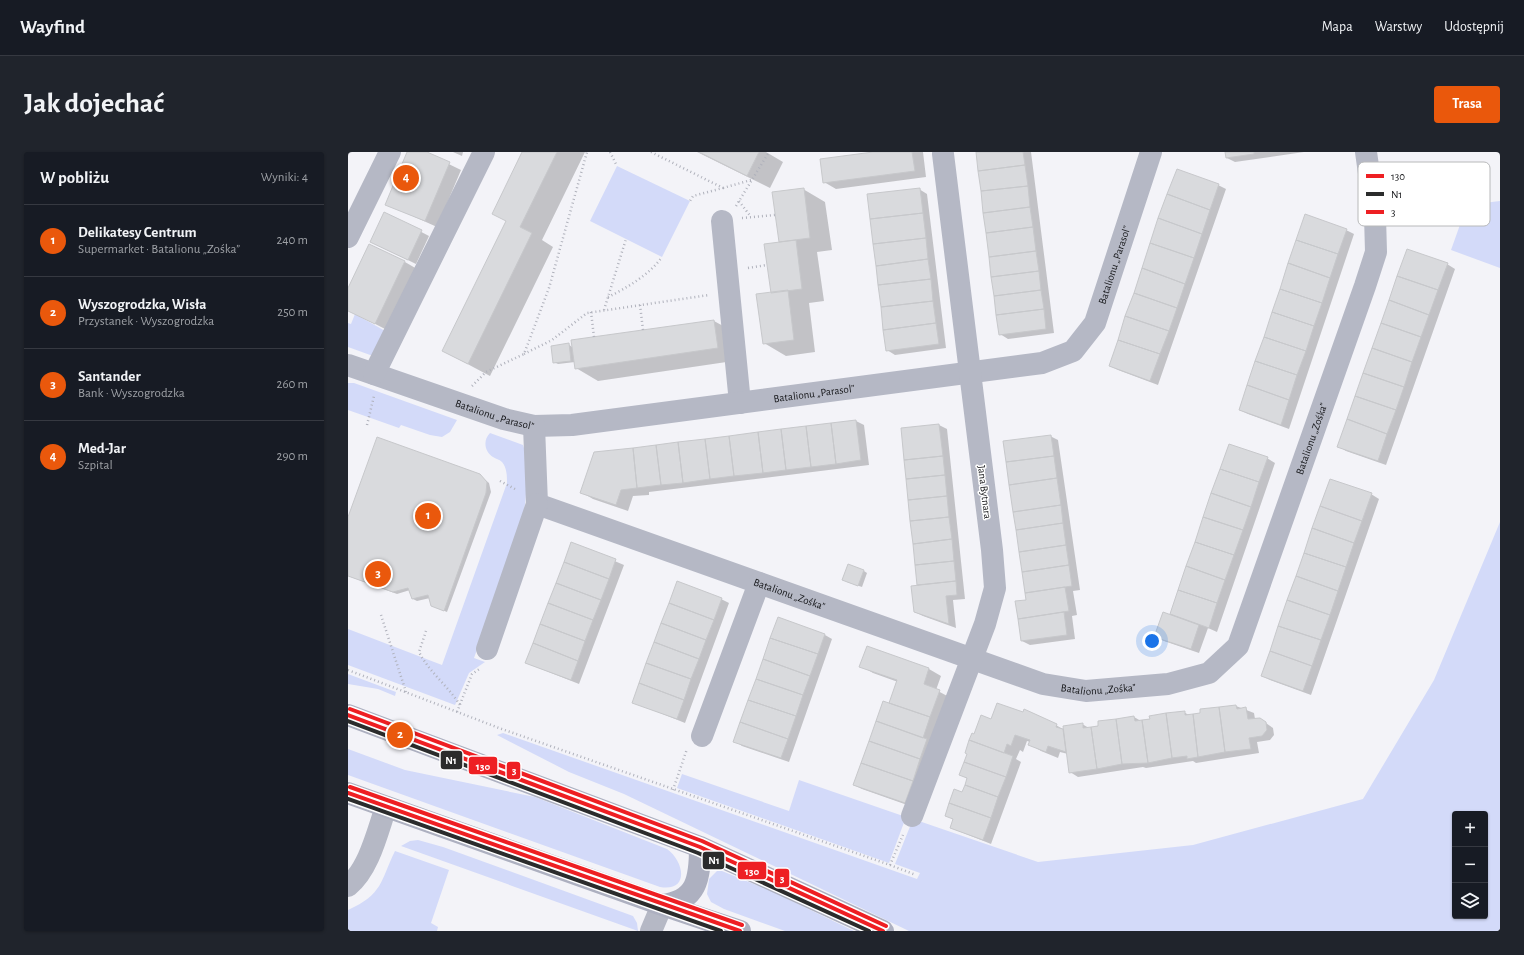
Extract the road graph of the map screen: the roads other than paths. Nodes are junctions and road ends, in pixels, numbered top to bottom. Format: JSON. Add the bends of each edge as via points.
{"nodes":[{"id":1,"x":390,"y":152,"type":"edge"},
{"id":2,"x":484,"y":152,"type":"edge"},
{"id":3,"x":1151,"y":152,"type":"edge"},
{"id":4,"x":1366,"y":152,"type":"edge"},
{"id":5,"x":943,"y":154,"type":"dead end"},
{"id":6,"x":1367,"y":162,"type":"edge"},
{"id":7,"x":727,"y":220,"type":"road end"},
{"id":8,"x":1375,"y":226,"type":"edge"},
{"id":9,"x":348,"y":237,"type":"edge"},
{"id":10,"x":348,"y":365,"type":"edge"},
{"id":11,"x":970,"y":372,"type":"junction"},
{"id":12,"x":377,"y":375,"type":"junction"},
{"id":13,"x":740,"y":403,"type":"junction"},
{"id":14,"x":534,"y":426,"type":"junction"},
{"id":15,"x":537,"y":504,"type":"junction"},
{"id":16,"x":759,"y":583,"type":"junction"},
{"id":17,"x":487,"y":649,"type":"road end"},
{"id":18,"x":972,"y":658,"type":"junction"},
{"id":19,"x":348,"y":715,"type":"edge"},
{"id":20,"x":702,"y":736,"type":"road end"},
{"id":21,"x":348,"y":794,"type":"edge"},
{"id":22,"x":386,"y":807,"type":"junction"},
{"id":23,"x":912,"y":816,"type":"road end"},
{"id":24,"x":700,"y":847,"type":"junction"},
{"id":25,"x":348,"y":886,"type":"edge"},
{"id":26,"x":662,"y":905,"type":"junction"},
{"id":27,"x":651,"y":931,"type":"edge"},
{"id":28,"x":740,"y":931,"type":"edge"},
{"id":29,"x":882,"y":931,"type":"edge"}],
"edges":[{"from":1,"to":9,"type":"street"},
{"from":2,"to":12,"type":"street"},
{"from":3,"to":11,"type":"street","name":"Batalionu „Parasol”","via":[[1095,323],[1074,351],[1042,363]]},
{"from":4,"to":6,"type":"street","name":"Batalionu „Zośka”"},
{"from":5,"to":11,"type":"street","name":"Jana Bytnara"},
{"from":7,"to":13,"type":"street","via":[[729,293]]},
{"from":8,"to":18,"type":"street","name":"Batalionu „Zośka”","via":[[1376,252],[1366,286],[1238,646],[1209,673],[1168,684],[1086,691],[1043,684]]},
{"from":10,"to":12,"type":"street","name":"Batalionu „Parasol”"},
{"from":11,"to":13,"type":"street","name":"Batalionu „Parasol”"},
{"from":11,"to":18,"type":"street","name":"Jana Bytnara","via":[[995,588]]},
{"from":12,"to":14,"type":"street","name":"Batalionu „Parasol”","via":[[498,417]]},
{"from":13,"to":14,"type":"street","name":"Batalionu „Parasol”","via":[[572,425]]},
{"from":14,"to":15,"type":"street"},
{"from":15,"to":16,"type":"street","name":"Batalionu „Zośka”"},
{"from":15,"to":17,"type":"street"},
{"from":16,"to":18,"type":"street","name":"Batalionu „Zośka”"},
{"from":16,"to":20,"type":"street"},
{"from":18,"to":23,"type":"street","name":"Jana Bytnara"},
{"from":19,"to":24,"type":"main road"},
{"from":21,"to":22,"type":"main road"},
{"from":22,"to":25,"type":"street","via":[[364,867],[356,880]]},
{"from":22,"to":26,"type":"main road"},
{"from":24,"to":26,"type":"main road","via":[[693,890],[681,901]]},
{"from":24,"to":29,"type":"main road"},
{"from":26,"to":27,"type":"street"},
{"from":26,"to":28,"type":"main road"}]}
